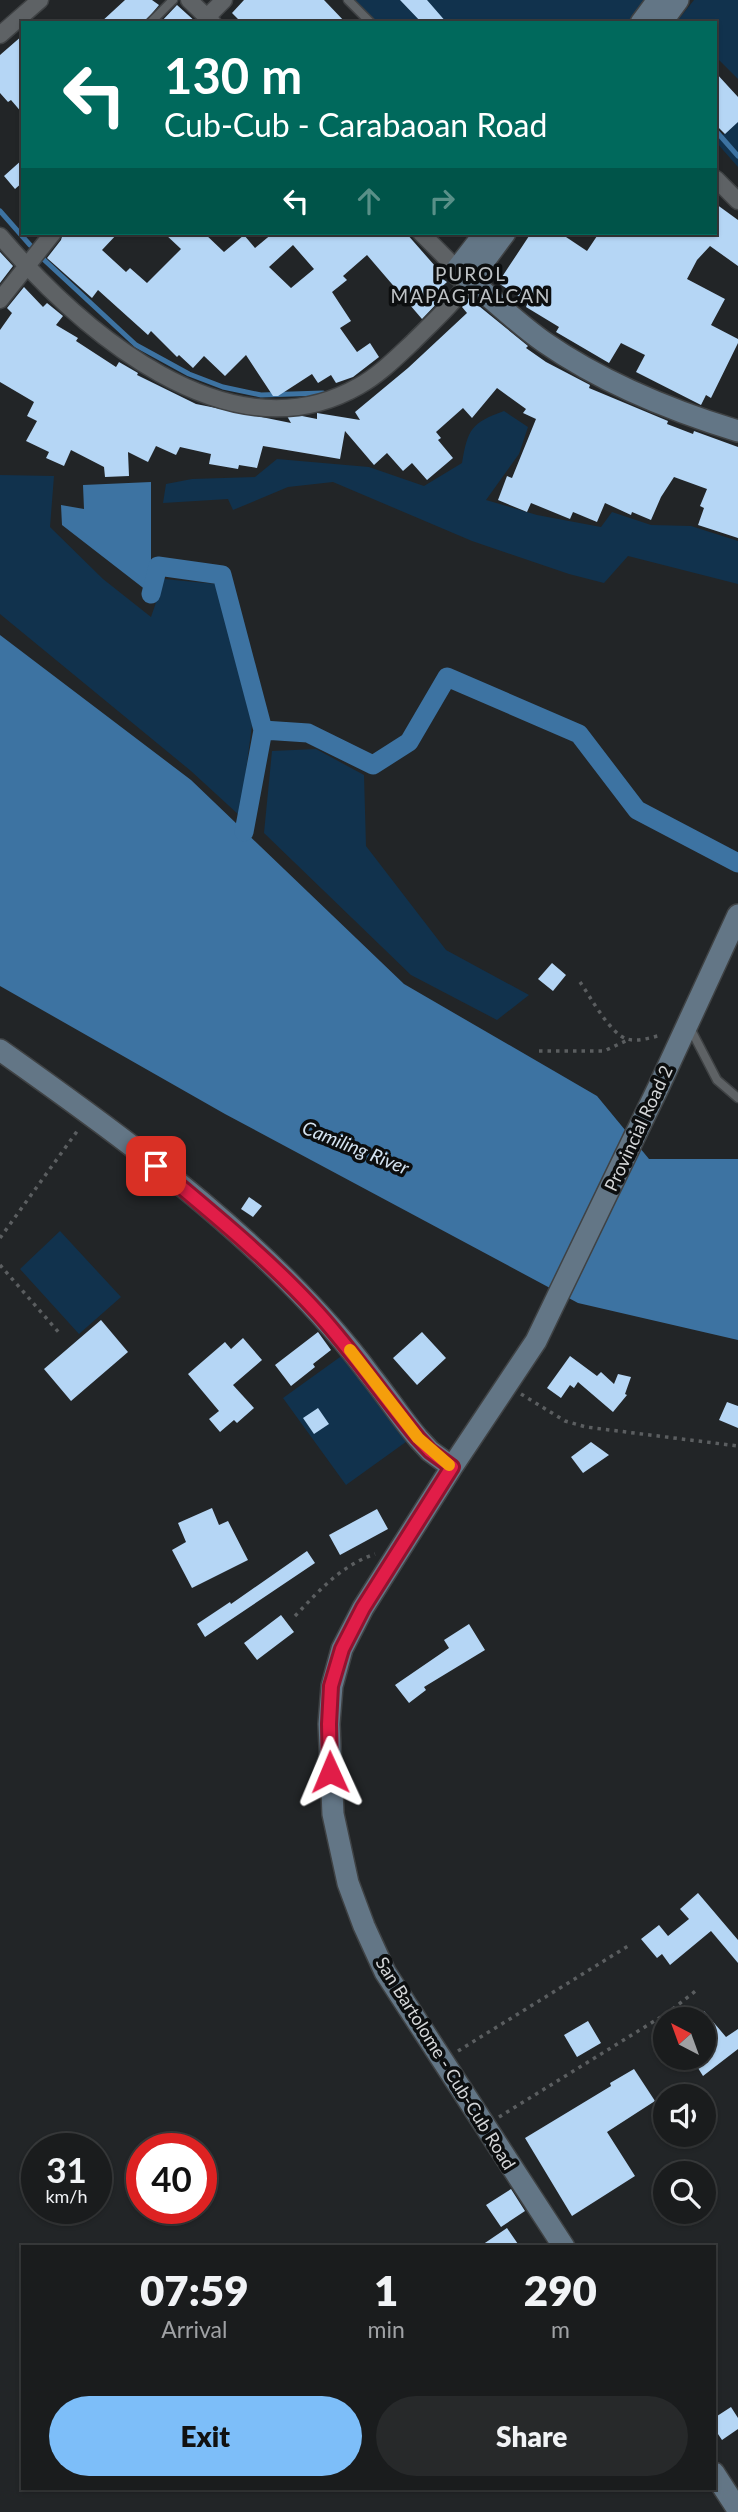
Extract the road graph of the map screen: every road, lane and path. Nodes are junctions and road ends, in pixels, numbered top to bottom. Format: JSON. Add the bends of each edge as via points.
{"nodes":[{"id":1,"x":40,"y":0,"type":"edge"},
{"id":2,"x":173,"y":0,"type":"edge"},
{"id":3,"x":190,"y":0,"type":"edge"},
{"id":4,"x":224,"y":0,"type":"edge"},
{"id":5,"x":348,"y":0,"type":"edge"},
{"id":6,"x":658,"y":0,"type":"edge"},
{"id":7,"x":678,"y":0,"type":"edge"},
{"id":8,"x":210,"y":20,"type":"edge"},
{"id":9,"x":152,"y":21,"type":"edge"},
{"id":10,"x":369,"y":21,"type":"edge"},
{"id":11,"x":642,"y":21,"type":"edge"},
{"id":12,"x":662,"y":21,"type":"edge"},
{"id":13,"x":0,"y":35,"type":"edge"},
{"id":14,"x":717,"y":180,"type":"edge"},
{"id":15,"x":738,"y":201,"type":"edge"},
{"id":16,"x":51,"y":235,"type":"edge"},
{"id":17,"x":423,"y":235,"type":"edge"},
{"id":18,"x":484,"y":235,"type":"edge"},
{"id":19,"x":503,"y":235,"type":"edge"},
{"id":20,"x":0,"y":236,"type":"edge"},
{"id":21,"x":26,"y":265,"type":"junction"},
{"id":22,"x":462,"y":282,"type":"junction"},
{"id":23,"x":0,"y":300,"type":"edge"},
{"id":24,"x":738,"y":431,"type":"edge"},
{"id":25,"x":738,"y":915,"type":"edge"},
{"id":26,"x":580,"y":982,"type":"dead end"},
{"id":27,"x":685,"y":1026,"type":"junction"},
{"id":28,"x":628,"y":1040,"type":"junction"},
{"id":29,"x":0,"y":1050,"type":"edge"},
{"id":30,"x":539,"y":1051,"type":"dead end"},
{"id":31,"x":738,"y":1098,"type":"edge"},
{"id":32,"x":90,"y":1114,"type":"junction"},
{"id":33,"x":0,"y":1238,"type":"edge"},
{"id":34,"x":0,"y":1265,"type":"edge"},
{"id":35,"x":61,"y":1335,"type":"dead end"},
{"id":36,"x":536,"y":1341,"type":"joint"},
{"id":37,"x":508,"y":1385,"type":"junction"},
{"id":38,"x":738,"y":1446,"type":"edge"},
{"id":39,"x":452,"y":1467,"type":"junction"},
{"id":40,"x":403,"y":1544,"type":"junction"},
{"id":41,"x":295,"y":1616,"type":"dead end"},
{"id":42,"x":628,"y":1946,"type":"dead end"},
{"id":43,"x":698,"y":1989,"type":"dead end"},
{"id":44,"x":442,"y":2061,"type":"junction"},
{"id":45,"x":486,"y":2125,"type":"junction"},
{"id":46,"x":563,"y":2245,"type":"edge"},
{"id":47,"x":716,"y":2476,"type":"edge"},
{"id":48,"x":738,"y":2510,"type":"edge"}],
"edges":[{"from":1,"to":13,"type":"street"},
{"from":2,"to":9,"type":"lane"},
{"from":3,"to":8,"type":"street"},
{"from":4,"to":8,"type":"street"},
{"from":5,"to":10,"type":"lane"},
{"from":6,"to":11,"type":"street"},
{"from":7,"to":12,"type":"street"},
{"from":14,"to":15,"type":"street"},
{"from":16,"to":21,"type":"street"},
{"from":17,"to":22,"type":"street"},
{"from":18,"to":22,"type":"street"},
{"from":19,"to":22,"type":"street"},
{"from":20,"to":21,"type":"street"},
{"from":21,"to":22,"type":"street","via":[[69,308],[129,356],[190,388],[261,407],[303,405],[357,388],[394,360]]},
{"from":21,"to":23,"type":"street"},
{"from":22,"to":24,"type":"street","via":[[590,370],[673,410]]},
{"from":25,"to":27,"type":"street","name":"Provincial Road 2"},
{"from":26,"to":28,"type":"path","via":[[613,1029]]},
{"from":27,"to":28,"type":"path"},
{"from":27,"to":31,"type":"lane","via":[[717,1080]]},
{"from":27,"to":36,"type":"street","name":"Provincial Road 2"},
{"from":28,"to":30,"type":"path","via":[[604,1051]]},
{"from":29,"to":32,"type":"street"},
{"from":32,"to":33,"type":"path"},
{"from":32,"to":39,"type":"street","via":[[286,1279],[354,1355],[418,1438]]},
{"from":34,"to":35,"type":"path"},
{"from":36,"to":37,"type":"street","name":"San Bartolome - Cub-Cub Road"},
{"from":37,"to":38,"type":"path","via":[[549,1412],[586,1427]]},
{"from":37,"to":39,"type":"street","name":"San Bartolome - Cub-Cub Road"},
{"from":39,"to":40,"type":"street","name":"San Bartolome - Cub-Cub Road"},
{"from":40,"to":41,"type":"path","via":[[337,1573]]},
{"from":40,"to":44,"type":"street","name":"San Bartolome - Cub-Cub Road","via":[[342,1649],[331,1686],[332,1804],[348,1884],[364,1926],[385,1972]]},
{"from":42,"to":44,"type":"path"},
{"from":43,"to":45,"type":"path","via":[[669,2012]]},
{"from":44,"to":45,"type":"street","name":"San Bartolome - Cub-Cub Road"},
{"from":45,"to":46,"type":"street","name":"San Bartolome - Cub-Cub Road"},
{"from":47,"to":48,"type":"street"}]}
